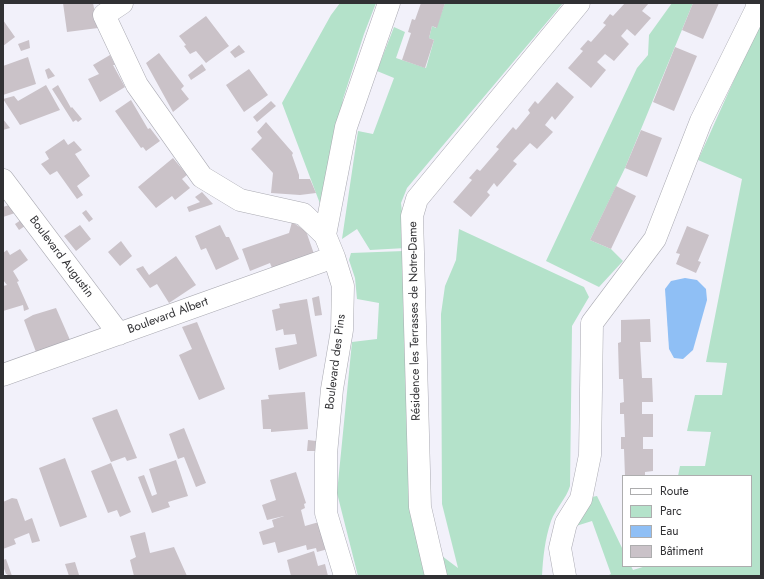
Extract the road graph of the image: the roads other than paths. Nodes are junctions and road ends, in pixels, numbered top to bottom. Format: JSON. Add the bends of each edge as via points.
{"nodes":[{"id":1,"x":122,"y":3,"type":"edge"},
{"id":2,"x":389,"y":3,"type":"edge"},
{"id":3,"x":579,"y":3,"type":"edge"},
{"id":4,"x":757,"y":3,"type":"edge"},
{"id":5,"x":3,"y":180,"type":"edge"},
{"id":6,"x":325,"y":235,"type":"junction"},
{"id":7,"x":334,"y":257,"type":"junction"},
{"id":8,"x":119,"y":334,"type":"junction"},
{"id":9,"x":3,"y":376,"type":"edge"},
{"id":10,"x":345,"y":576,"type":"edge"},
{"id":11,"x":436,"y":576,"type":"edge"},
{"id":12,"x":565,"y":576,"type":"edge"}],
"edges":[{"from":1,"to":6,"type":"street","name":"Boulevard des Pins","via":[[104,15],[137,85],[202,177],[240,200],[303,214]]},
{"from":2,"to":6,"type":"street","via":[[346,127]]},
{"from":3,"to":11,"type":"street","name":"Résidence les Terrasses de Notre-Dame","via":[[417,199],[412,216],[420,507]]},
{"from":4,"to":12,"type":"street","via":[[756,10],[701,121],[655,239],[592,323],[590,454],[581,499],[566,523],[560,548]]},
{"from":5,"to":8,"type":"street","name":"Boulevard Augustin"},
{"from":6,"to":7,"type":"street","name":"Boulevard des Pins"},
{"from":7,"to":8,"type":"street","name":"Boulevard Albert"},
{"from":7,"to":10,"type":"street","name":"Boulevard des Pins","via":[[343,286],[342,330],[332,389],[326,454],[326,513]]},
{"from":8,"to":9,"type":"street","name":"Boulevard Albert"}]}
